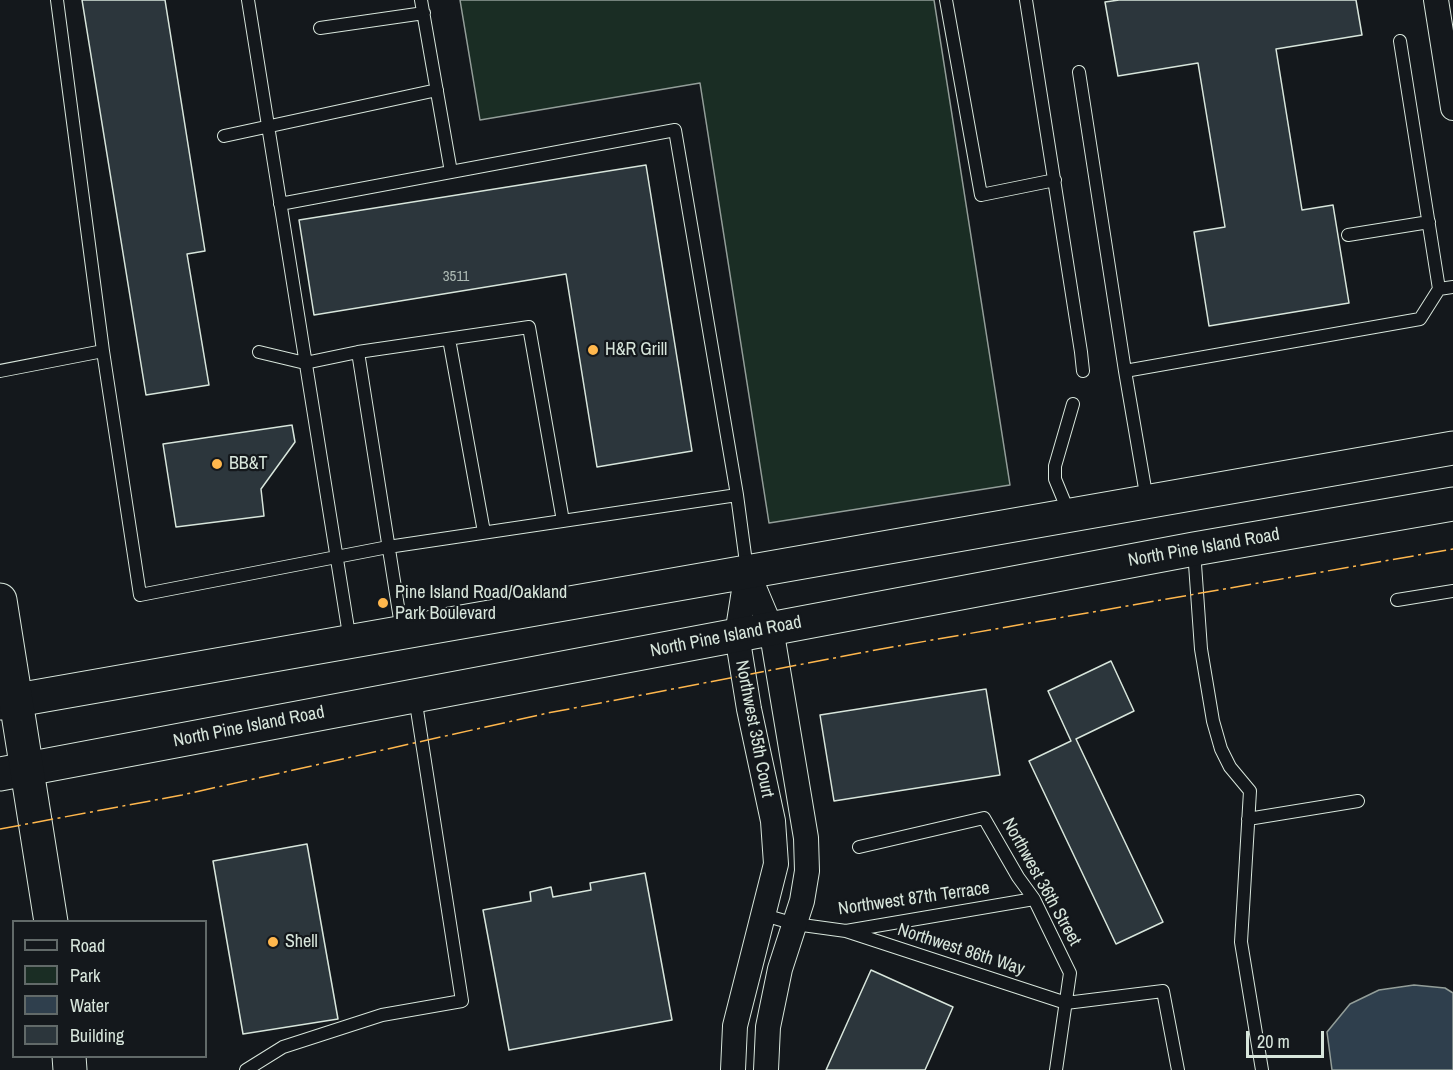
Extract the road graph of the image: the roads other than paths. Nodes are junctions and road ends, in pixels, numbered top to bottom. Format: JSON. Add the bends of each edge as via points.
{"nodes":[{"id":1,"x":57,"y":0,"type":"edge"},
{"id":2,"x":248,"y":0,"type":"edge"},
{"id":3,"x":421,"y":0,"type":"edge"},
{"id":4,"x":946,"y":0,"type":"edge"},
{"id":5,"x":1026,"y":0,"type":"edge"},
{"id":6,"x":1436,"y":0,"type":"edge"},
{"id":7,"x":424,"y":13,"type":"junction"},
{"id":8,"x":320,"y":28,"type":"dead end"},
{"id":9,"x":1400,"y":41,"type":"dead end"},
{"id":10,"x":1079,"y":72,"type":"dead end"},
{"id":11,"x":437,"y":90,"type":"junction"},
{"id":12,"x":1453,"y":108,"type":"edge"},
{"id":13,"x":268,"y":127,"type":"junction"},
{"id":14,"x":224,"y":136,"type":"dead end"},
{"id":15,"x":451,"y":172,"type":"junction"},
{"id":16,"x":1055,"y":180,"type":"junction"},
{"id":17,"x":280,"y":204,"type":"junction"},
{"id":18,"x":1429,"y":222,"type":"junction"},
{"id":19,"x":1348,"y":236,"type":"dead end"},
{"id":20,"x":1453,"y":287,"type":"edge"},
{"id":21,"x":1438,"y":290,"type":"junction"},
{"id":22,"x":449,"y":339,"type":"junction"},
{"id":23,"x":104,"y":351,"type":"junction"},
{"id":24,"x":259,"y":352,"type":"dead end"},
{"id":25,"x":358,"y":352,"type":"junction"},
{"id":26,"x":305,"y":363,"type":"junction"},
{"id":27,"x":0,"y":371,"type":"edge"},
{"id":28,"x":1083,"y":371,"type":"dead end"},
{"id":29,"x":1125,"y":371,"type":"junction"},
{"id":30,"x":1073,"y":404,"type":"dead end"},
{"id":31,"x":1453,"y":448,"type":"edge"},
{"id":32,"x":737,"y":495,"type":"junction"},
{"id":33,"x":1147,"y":501,"type":"junction"},
{"id":34,"x":1453,"y":504,"type":"edge"},
{"id":35,"x":1070,"y":517,"type":"junction"},
{"id":36,"x":563,"y":521,"type":"junction"},
{"id":37,"x":484,"y":532,"type":"junction"},
{"id":38,"x":388,"y":547,"type":"junction"},
{"id":39,"x":1194,"y":549,"type":"junction"},
{"id":40,"x":336,"y":557,"type":"junction"},
{"id":41,"x":747,"y":571,"type":"junction"},
{"id":42,"x":1453,"y":591,"type":"edge"},
{"id":43,"x":0,"y":600,"type":"edge"},
{"id":44,"x":1397,"y":600,"type":"dead end"},
{"id":45,"x":771,"y":628,"type":"junction"},
{"id":46,"x":402,"y":632,"type":"junction"},
{"id":47,"x":737,"y":635,"type":"junction"},
{"id":48,"x":350,"y":641,"type":"junction"},
{"id":49,"x":415,"y":695,"type":"junction"},
{"id":50,"x":8,"y":702,"type":"edge"},
{"id":51,"x":13,"y":772,"type":"edge"},
{"id":52,"x":1358,"y":801,"type":"dead end"},
{"id":53,"x":1248,"y":819,"type":"junction"},
{"id":54,"x":859,"y":847,"type":"dead end"},
{"id":55,"x":1034,"y":898,"type":"junction"},
{"id":56,"x":764,"y":915,"type":"junction"},
{"id":57,"x":51,"y":920,"type":"edge"},
{"id":58,"x":795,"y":924,"type":"junction"},
{"id":59,"x":846,"y":931,"type":"junction"},
{"id":60,"x":1066,"y":1003,"type":"junction"},
{"id":61,"x":246,"y":1070,"type":"edge"},
{"id":62,"x":733,"y":1070,"type":"edge"},
{"id":63,"x":766,"y":1070,"type":"edge"},
{"id":64,"x":1056,"y":1070,"type":"edge"},
{"id":65,"x":1178,"y":1070,"type":"edge"},
{"id":66,"x":1262,"y":1070,"type":"edge"}],
"edges":[{"from":1,"to":23,"type":"lane"},
{"from":2,"to":13,"type":"lane"},
{"from":3,"to":7,"type":"lane"},
{"from":4,"to":16,"type":"lane","via":[[981,195]]},
{"from":5,"to":16,"type":"lane"},
{"from":6,"to":12,"type":"street"},
{"from":7,"to":8,"type":"lane"},
{"from":7,"to":11,"type":"lane"},
{"from":9,"to":18,"type":"lane"},
{"from":10,"to":29,"type":"lane"},
{"from":11,"to":13,"type":"lane"},
{"from":11,"to":15,"type":"lane"},
{"from":13,"to":14,"type":"lane"},
{"from":13,"to":17,"type":"lane"},
{"from":15,"to":17,"type":"lane"},
{"from":15,"to":32,"type":"lane","via":[[675,130]]},
{"from":16,"to":28,"type":"lane"},
{"from":17,"to":26,"type":"lane"},
{"from":18,"to":19,"type":"lane"},
{"from":18,"to":21,"type":"lane"},
{"from":20,"to":21,"type":"lane"},
{"from":21,"to":29,"type":"lane","via":[[1420,319]]},
{"from":22,"to":25,"type":"lane"},
{"from":22,"to":36,"type":"lane","via":[[529,327]]},
{"from":22,"to":37,"type":"lane"},
{"from":23,"to":27,"type":"lane"},
{"from":23,"to":40,"type":"lane","via":[[140,595]]},
{"from":24,"to":26,"type":"lane"},
{"from":25,"to":26,"type":"lane"},
{"from":25,"to":38,"type":"lane"},
{"from":26,"to":40,"type":"lane"},
{"from":29,"to":33,"type":"lane"},
{"from":30,"to":35,"type":"lane","via":[[1054,466]]},
{"from":31,"to":33,"type":"main road"},
{"from":32,"to":36,"type":"lane"},
{"from":32,"to":41,"type":"lane"},
{"from":33,"to":35,"type":"main road"},
{"from":34,"to":39,"type":"main road","name":"North Pine Island Road"},
{"from":35,"to":41,"type":"main road"},
{"from":36,"to":37,"type":"lane"},
{"from":37,"to":38,"type":"lane"},
{"from":38,"to":40,"type":"lane"},
{"from":38,"to":46,"type":"lane"},
{"from":39,"to":45,"type":"main road","name":"North Pine Island Road"},
{"from":39,"to":53,"type":"lane","via":[[1202,649],[1213,721],[1230,767],[1250,791]]},
{"from":40,"to":48,"type":"lane"},
{"from":41,"to":45,"type":"street","name":"Northwest 35th Court"},
{"from":41,"to":46,"type":"main road"},
{"from":41,"to":47,"type":"street","name":"Northwest 35th Court"},
{"from":42,"to":44,"type":"lane"},
{"from":43,"to":50,"type":"main road"},
{"from":45,"to":47,"type":"main road","name":"North Pine Island Road"},
{"from":45,"to":58,"type":"street","name":"Northwest 35th Court","via":[[806,838],[807,871]]},
{"from":46,"to":48,"type":"main road"},
{"from":47,"to":49,"type":"main road","name":"North Pine Island Road"},
{"from":47,"to":56,"type":"street","name":"Northwest 35th Court","via":[[773,820],[776,864]]},
{"from":48,"to":50,"type":"main road"},
{"from":49,"to":51,"type":"main road","name":"North Pine Island Road"},
{"from":49,"to":61,"type":"lane","via":[[462,1001],[374,1018],[283,1047]]},
{"from":50,"to":51,"type":"main road"},
{"from":51,"to":57,"type":"main road"},
{"from":52,"to":53,"type":"lane"},
{"from":53,"to":66,"type":"lane","via":[[1241,942]]},
{"from":54,"to":55,"type":"lane","name":"Northwest 36th Street","via":[[984,818]]},
{"from":55,"to":59,"type":"lane","name":"Northwest 87th Terrace"},
{"from":55,"to":60,"type":"lane","name":"Northwest 36th Street","via":[[1070,973]]},
{"from":56,"to":58,"type":"lane","name":"Northwest 87th Terrace"},
{"from":56,"to":62,"type":"street","name":"Northwest 35th Court","via":[[735,1026]]},
{"from":58,"to":59,"type":"lane","name":"Northwest 87th Terrace"},
{"from":58,"to":63,"type":"street","name":"Northwest 35th Court","via":[[780,969],[768,1027]]},
{"from":59,"to":60,"type":"lane","name":"Northwest 86th Way"},
{"from":60,"to":64,"type":"lane","name":"Northwest 36th Street"},
{"from":60,"to":65,"type":"lane","via":[[1163,991]]}]}
